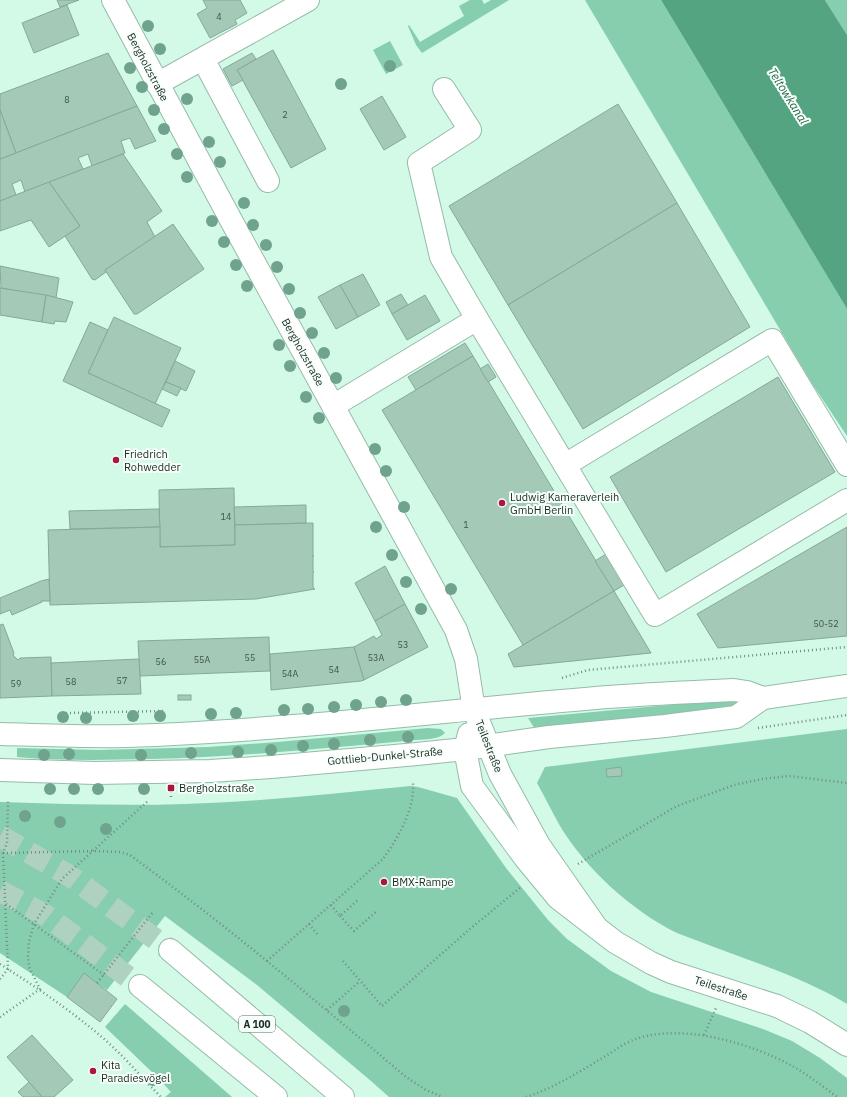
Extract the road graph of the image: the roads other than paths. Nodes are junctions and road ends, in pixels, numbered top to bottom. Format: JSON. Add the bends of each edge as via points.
{"nodes":[{"id":1,"x":113,"y":0,"type":"edge"},
{"id":2,"x":308,"y":0,"type":"edge"},
{"id":3,"x":203,"y":59,"type":"junction"},
{"id":4,"x":157,"y":84,"type":"junction"},
{"id":5,"x":444,"y":89,"type":"dead end"},
{"id":6,"x":268,"y":181,"type":"dead end"},
{"id":7,"x":477,"y":319,"type":"junction"},
{"id":8,"x":333,"y":406,"type":"junction"},
{"id":9,"x":565,"y":465,"type":"junction"},
{"id":10,"x":847,"y":465,"type":"edge"},
{"id":11,"x":847,"y":500,"type":"edge"},
{"id":12,"x":847,"y":686,"type":"edge"},
{"id":13,"x":763,"y":698,"type":"junction"},
{"id":14,"x":474,"y":710,"type":"junction"},
{"id":15,"x":0,"y":734,"type":"edge"},
{"id":16,"x":489,"y":746,"type":"junction"},
{"id":17,"x":466,"y":749,"type":"junction"},
{"id":18,"x":0,"y":770,"type":"edge"},
{"id":19,"x":597,"y":928,"type":"junction"},
{"id":20,"x":170,"y":950,"type":"tunnel mouth"},
{"id":21,"x":140,"y":986,"type":"tunnel mouth"},
{"id":22,"x":847,"y":1045,"type":"edge"},
{"id":23,"x":276,"y":1097,"type":"edge"},
{"id":24,"x":343,"y":1097,"type":"edge"}],
"edges":[{"from":1,"to":4,"type":"main road","name":"Bergholzstraße"},
{"from":2,"to":3,"type":"main road"},
{"from":3,"to":4,"type":"main road"},
{"from":3,"to":6,"type":"main road"},
{"from":4,"to":8,"type":"main road","name":"Bergholzstraße"},
{"from":5,"to":7,"type":"main road","via":[[470,130],[419,163],[441,257]]},
{"from":7,"to":8,"type":"main road"},
{"from":7,"to":9,"type":"main road"},
{"from":8,"to":14,"type":"main road","name":"Bergholzstraße","via":[[456,630],[466,660]]},
{"from":9,"to":10,"type":"main road","via":[[772,340]]},
{"from":9,"to":11,"type":"main road","via":[[655,615]]},
{"from":12,"to":13,"type":"main road","name":"Gottlieb-Dunkel-Straße"},
{"from":13,"to":14,"type":"main road","name":"Gottlieb-Dunkel-Straße","via":[[734,690],[608,697]]},
{"from":13,"to":16,"type":"main road","name":"Gottlieb-Dunkel-Straße","via":[[736,717]]},
{"from":14,"to":15,"type":"main road","name":"Gottlieb-Dunkel-Straße","via":[[230,731],[124,736]]},
{"from":14,"to":16,"type":"main road","name":"Teilestraße"},
{"from":14,"to":17,"type":"main road","name":"Teilestraße"},
{"from":16,"to":17,"type":"main road","name":"Gottlieb-Dunkel-Straße"},
{"from":16,"to":19,"type":"main road","name":"Teilestraße","via":[[500,774],[539,845]]},
{"from":17,"to":18,"type":"main road","name":"Gottlieb-Dunkel-Straße","via":[[210,771],[95,773]]},
{"from":17,"to":19,"type":"main road","name":"Teilestraße","via":[[472,786],[520,852],[558,898]]},
{"from":19,"to":22,"type":"main road","name":"Teilestraße","via":[[651,963],[671,972],[778,1006]]},
{"from":20,"to":24,"type":"main road","number":"A 100"},
{"from":21,"to":23,"type":"main road"}]}
